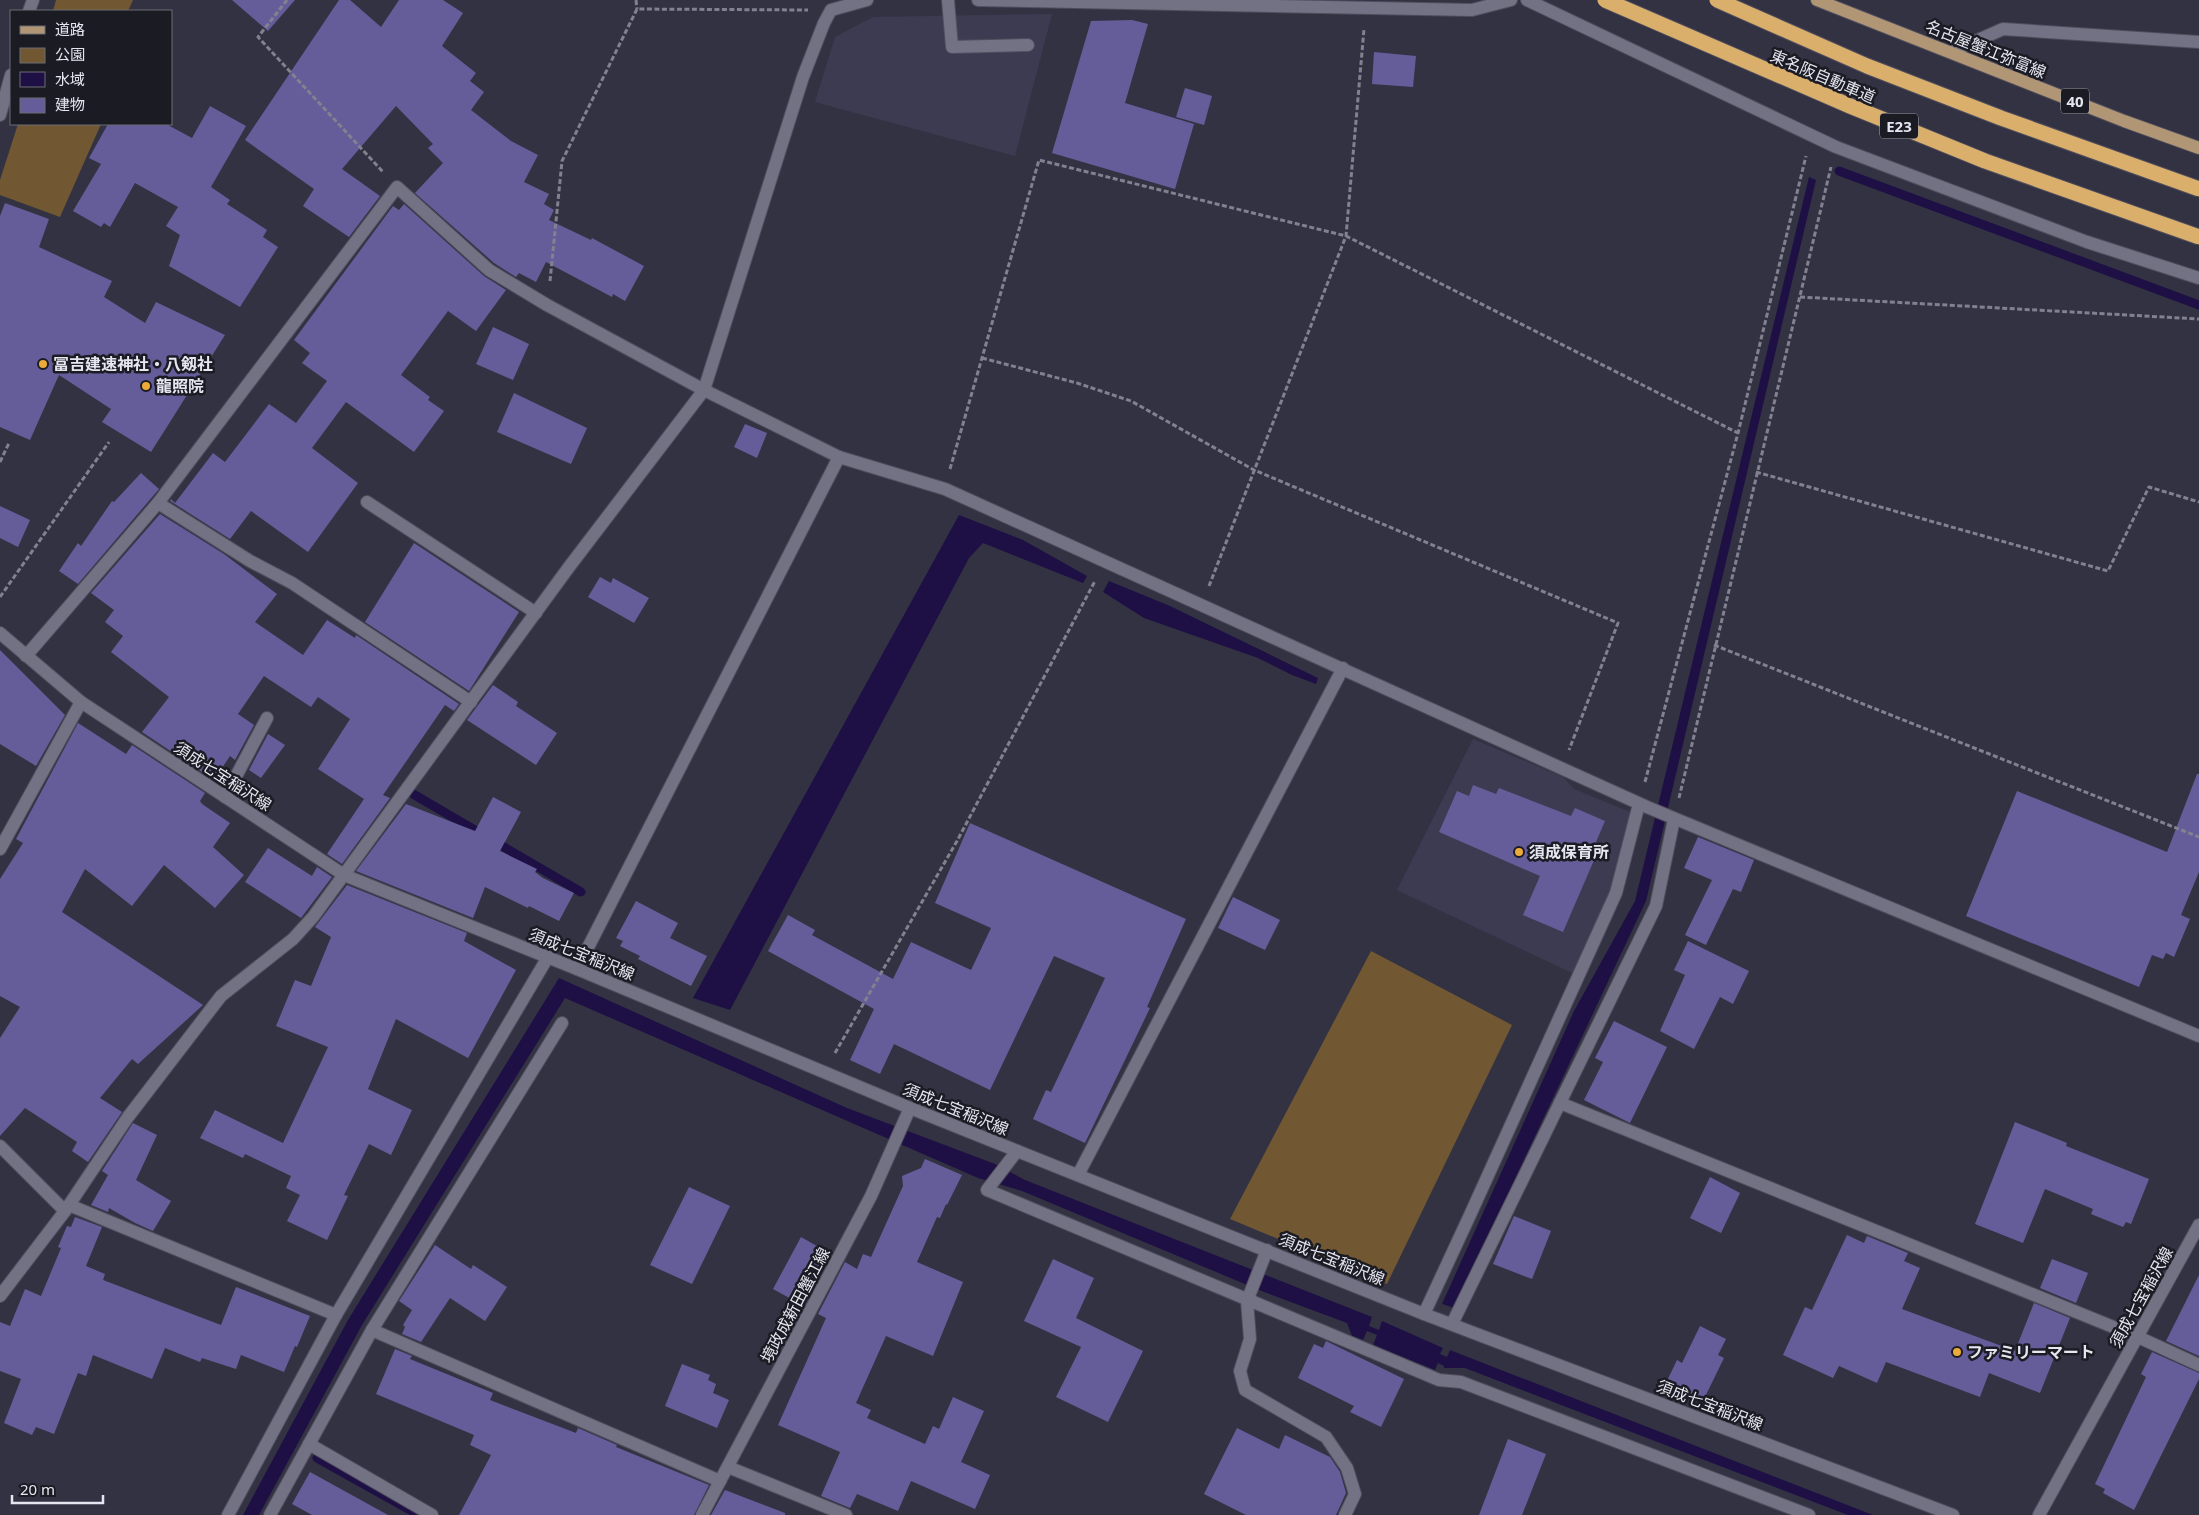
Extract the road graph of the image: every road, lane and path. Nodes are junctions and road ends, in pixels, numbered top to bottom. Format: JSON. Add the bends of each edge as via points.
{"nodes":[{"id":1,"x":287,"y":0,"type":"edge"},
{"id":2,"x":636,"y":0,"type":"edge"},
{"id":3,"x":867,"y":0,"type":"edge"},
{"id":4,"x":948,"y":0,"type":"edge"},
{"id":5,"x":978,"y":0,"type":"edge"},
{"id":6,"x":1511,"y":0,"type":"edge"},
{"id":7,"x":1528,"y":0,"type":"edge"},
{"id":8,"x":1605,"y":0,"type":"edge"},
{"id":9,"x":1717,"y":0,"type":"edge"},
{"id":10,"x":1817,"y":0,"type":"edge"},
{"id":11,"x":1077,"y":1,"type":"edge"},
{"id":12,"x":1095,"y":1,"type":"edge"},
{"id":13,"x":1366,"y":8,"type":"junction"},
{"id":14,"x":637,"y":9,"type":"junction"},
{"id":15,"x":831,"y":10,"type":"junction"},
{"id":16,"x":2199,"y":42,"type":"edge"},
{"id":17,"x":1028,"y":45,"type":"dead end"},
{"id":18,"x":1951,"y":52,"type":"junction"},
{"id":19,"x":10,"y":79,"type":"edge"},
{"id":20,"x":0,"y":115,"type":"edge"},
{"id":21,"x":1811,"y":136,"type":"junction"},
{"id":22,"x":1836,"y":147,"type":"junction"},
{"id":23,"x":2199,"y":148,"type":"edge"},
{"id":24,"x":396,"y":188,"type":"junction"},
{"id":25,"x":2199,"y":189,"type":"edge"},
{"id":26,"x":1346,"y":236,"type":"junction"},
{"id":27,"x":2199,"y":237,"type":"edge"},
{"id":28,"x":2199,"y":278,"type":"edge"},
{"id":29,"x":1800,"y":296,"type":"junction"},
{"id":30,"x":547,"y":305,"type":"junction"},
{"id":31,"x":2199,"y":319,"type":"edge"},
{"id":32,"x":982,"y":358,"type":"junction"},
{"id":33,"x":704,"y":390,"type":"junction"},
{"id":34,"x":1738,"y":433,"type":"junction"},
{"id":35,"x":109,"y":442,"type":"dead end"},
{"id":36,"x":9,"y":444,"type":"dead end"},
{"id":37,"x":839,"y":457,"type":"junction"},
{"id":38,"x":0,"y":462,"type":"edge"},
{"id":39,"x":1254,"y":470,"type":"junction"},
{"id":40,"x":1756,"y":472,"type":"junction"},
{"id":41,"x":945,"y":489,"type":"junction"},
{"id":42,"x":367,"y":502,"type":"dead end"},
{"id":43,"x":2199,"y":502,"type":"edge"},
{"id":44,"x":158,"y":503,"type":"junction"},
{"id":45,"x":1106,"y":561,"type":"junction"},
{"id":46,"x":0,"y":597,"type":"edge"},
{"id":47,"x":1202,"y":604,"type":"junction"},
{"id":48,"x":536,"y":613,"type":"junction"},
{"id":49,"x":0,"y":633,"type":"edge"},
{"id":50,"x":1714,"y":645,"type":"junction"},
{"id":51,"x":26,"y":656,"type":"junction"},
{"id":52,"x":1343,"y":668,"type":"junction"},
{"id":53,"x":81,"y":702,"type":"junction"},
{"id":54,"x":471,"y":702,"type":"junction"},
{"id":55,"x":267,"y":718,"type":"dead end"},
{"id":56,"x":1562,"y":768,"type":"junction"},
{"id":57,"x":225,"y":797,"type":"junction"},
{"id":58,"x":1643,"y":805,"type":"junction"},
{"id":59,"x":1671,"y":818,"type":"junction"},
{"id":60,"x":2199,"y":837,"type":"edge"},
{"id":61,"x":0,"y":849,"type":"edge"},
{"id":62,"x":344,"y":874,"type":"junction"},
{"id":63,"x":548,"y":957,"type":"junction"},
{"id":64,"x":577,"y":968,"type":"junction"},
{"id":65,"x":562,"y":1023,"type":"dead end"},
{"id":66,"x":2199,"y":1036,"type":"edge"},
{"id":67,"x":824,"y":1072,"type":"junction"},
{"id":68,"x":1560,"y":1103,"type":"junction"},
{"id":69,"x":910,"y":1108,"type":"junction"},
{"id":70,"x":0,"y":1146,"type":"edge"},
{"id":71,"x":1017,"y":1151,"type":"junction"},
{"id":72,"x":1078,"y":1175,"type":"junction"},
{"id":73,"x":67,"y":1208,"type":"junction"},
{"id":74,"x":2199,"y":1225,"type":"edge"},
{"id":75,"x":1266,"y":1250,"type":"junction"},
{"id":76,"x":0,"y":1296,"type":"edge"},
{"id":77,"x":1248,"y":1298,"type":"junction"},
{"id":78,"x":1424,"y":1314,"type":"junction"},
{"id":79,"x":336,"y":1316,"type":"junction"},
{"id":80,"x":1452,"y":1324,"type":"junction"},
{"id":81,"x":372,"y":1330,"type":"junction"},
{"id":82,"x":2138,"y":1337,"type":"junction"},
{"id":83,"x":2199,"y":1365,"type":"edge"},
{"id":84,"x":309,"y":1444,"type":"junction"},
{"id":85,"x":728,"y":1467,"type":"junction"},
{"id":86,"x":720,"y":1481,"type":"junction"},
{"id":87,"x":228,"y":1515,"type":"edge"},
{"id":88,"x":270,"y":1515,"type":"edge"},
{"id":89,"x":432,"y":1515,"type":"edge"},
{"id":90,"x":702,"y":1515,"type":"edge"},
{"id":91,"x":846,"y":1515,"type":"edge"},
{"id":92,"x":1345,"y":1515,"type":"edge"},
{"id":93,"x":1809,"y":1515,"type":"edge"},
{"id":94,"x":1952,"y":1515,"type":"edge"},
{"id":95,"x":2039,"y":1515,"type":"edge"}],
"edges":[{"from":1,"to":24,"type":"path","via":[[258,37]]},
{"from":2,"to":14,"type":"path"},
{"from":3,"to":15,"type":"street"},
{"from":4,"to":17,"type":"street","via":[[952,47]]},
{"from":5,"to":11,"type":"street"},
{"from":6,"to":13,"type":"street","via":[[1472,10]]},
{"from":7,"to":21,"type":"street"},
{"from":8,"to":27,"type":"highway","name":"東名阪自動車道","number":"E23","bridge":true,"via":[[1841,103],[1976,157]]},
{"from":9,"to":25,"type":"highway","name":"東名阪自動車道","bridge":true,"via":[[1876,70]]},
{"from":10,"to":18,"type":"main road","name":"名古屋蟹江弥富線","number":"40"},
{"from":11,"to":12,"type":"street"},
{"from":12,"to":13,"type":"street"},
{"from":13,"to":26,"type":"path"},
{"from":14,"to":15,"type":"path"},
{"from":14,"to":30,"type":"path","via":[[562,162]]},
{"from":15,"to":33,"type":"street","via":[[803,76]]},
{"from":16,"to":18,"type":"street","via":[[2002,29]]},
{"from":18,"to":23,"type":"main road","name":"名古屋蟹江弥富線","number":"40"},
{"from":19,"to":20,"type":"street"},
{"from":21,"to":22,"type":"street"},
{"from":21,"to":34,"type":"path"},
{"from":22,"to":28,"type":"street","via":[[2087,242]]},
{"from":22,"to":29,"type":"path"},
{"from":24,"to":30,"type":"street","via":[[489,270]]},
{"from":24,"to":44,"type":"street"},
{"from":26,"to":32,"type":"path","via":[[1040,160]]},
{"from":26,"to":34,"type":"path"},
{"from":26,"to":39,"type":"path"},
{"from":29,"to":31,"type":"path"},
{"from":29,"to":40,"type":"path"},
{"from":30,"to":33,"type":"street"},
{"from":32,"to":39,"type":"path","via":[[1131,401]]},
{"from":32,"to":41,"type":"path"},
{"from":33,"to":37,"type":"street"},
{"from":33,"to":48,"type":"street"},
{"from":34,"to":58,"type":"path"},
{"from":35,"to":46,"type":"path"},
{"from":36,"to":38,"type":"path"},
{"from":37,"to":41,"type":"street"},
{"from":37,"to":64,"type":"street"},
{"from":39,"to":47,"type":"path"},
{"from":39,"to":56,"type":"path","via":[[1618,622]]},
{"from":40,"to":43,"type":"path","via":[[2108,571],[2148,487]]},
{"from":40,"to":50,"type":"path"},
{"from":41,"to":45,"type":"street"},
{"from":42,"to":48,"type":"street"},
{"from":44,"to":51,"type":"street"},
{"from":44,"to":54,"type":"street","via":[[250,561],[292,583]]},
{"from":45,"to":47,"type":"street"},
{"from":45,"to":67,"type":"path","via":[[957,841]]},
{"from":47,"to":52,"type":"street"},
{"from":48,"to":54,"type":"street"},
{"from":49,"to":51,"type":"street","name":"須成七宝稲沢線"},
{"from":50,"to":59,"type":"path"},
{"from":50,"to":60,"type":"path"},
{"from":51,"to":53,"type":"street","name":"須成七宝稲沢線"},
{"from":52,"to":56,"type":"street"},
{"from":52,"to":72,"type":"street"},
{"from":53,"to":57,"type":"street","name":"須成七宝稲沢線"},
{"from":53,"to":61,"type":"street"},
{"from":54,"to":62,"type":"street"},
{"from":55,"to":57,"type":"street"},
{"from":56,"to":58,"type":"street"},
{"from":57,"to":62,"type":"street","name":"須成七宝稲沢線"},
{"from":58,"to":59,"type":"street"},
{"from":58,"to":78,"type":"street","via":[[1616,893]]},
{"from":59,"to":66,"type":"street"},
{"from":59,"to":68,"type":"street","via":[[1656,906]]},
{"from":62,"to":63,"type":"street","name":"須成七宝稲沢線"},
{"from":62,"to":73,"type":"street","via":[[293,939],[221,996],[128,1117]]},
{"from":63,"to":64,"type":"street","name":"須成七宝稲沢線"},
{"from":63,"to":79,"type":"street"},
{"from":64,"to":67,"type":"street","name":"須成七宝稲沢線"},
{"from":65,"to":81,"type":"street"},
{"from":67,"to":69,"type":"street","name":"須成七宝稲沢線"},
{"from":68,"to":80,"type":"street"},
{"from":68,"to":82,"type":"street"},
{"from":69,"to":71,"type":"street","name":"須成七宝稲沢線"},
{"from":69,"to":85,"type":"street","name":"境政成新田蟹江線","via":[[872,1196]]},
{"from":70,"to":73,"type":"street"},
{"from":71,"to":72,"type":"street","name":"須成七宝稲沢線"},
{"from":71,"to":77,"type":"street","via":[[987,1190]]},
{"from":72,"to":75,"type":"street","name":"須成七宝稲沢線"},
{"from":73,"to":76,"type":"street"},
{"from":73,"to":79,"type":"street"},
{"from":74,"to":82,"type":"street","name":"須成七宝稲沢線"},
{"from":75,"to":77,"type":"street"},
{"from":75,"to":78,"type":"street","name":"須成七宝稲沢線"},
{"from":77,"to":92,"type":"street","via":[[1250,1339],[1240,1371],[1245,1390],[1326,1437],[1346,1468],[1355,1494]]},
{"from":77,"to":93,"type":"street","via":[[1439,1380],[1461,1382]]},
{"from":78,"to":80,"type":"street","name":"須成七宝稲沢線"},
{"from":79,"to":87,"type":"street"},
{"from":80,"to":94,"type":"street","name":"須成七宝稲沢線"},
{"from":81,"to":84,"type":"street"},
{"from":81,"to":86,"type":"street"},
{"from":82,"to":83,"type":"street"},
{"from":82,"to":95,"type":"street","name":"須成七宝稲沢線"},
{"from":84,"to":88,"type":"street"},
{"from":84,"to":89,"type":"street"},
{"from":85,"to":86,"type":"street","name":"境政成新田蟹江線"},
{"from":85,"to":91,"type":"street"},
{"from":86,"to":90,"type":"street","name":"境政成新田蟹江線"}]}
